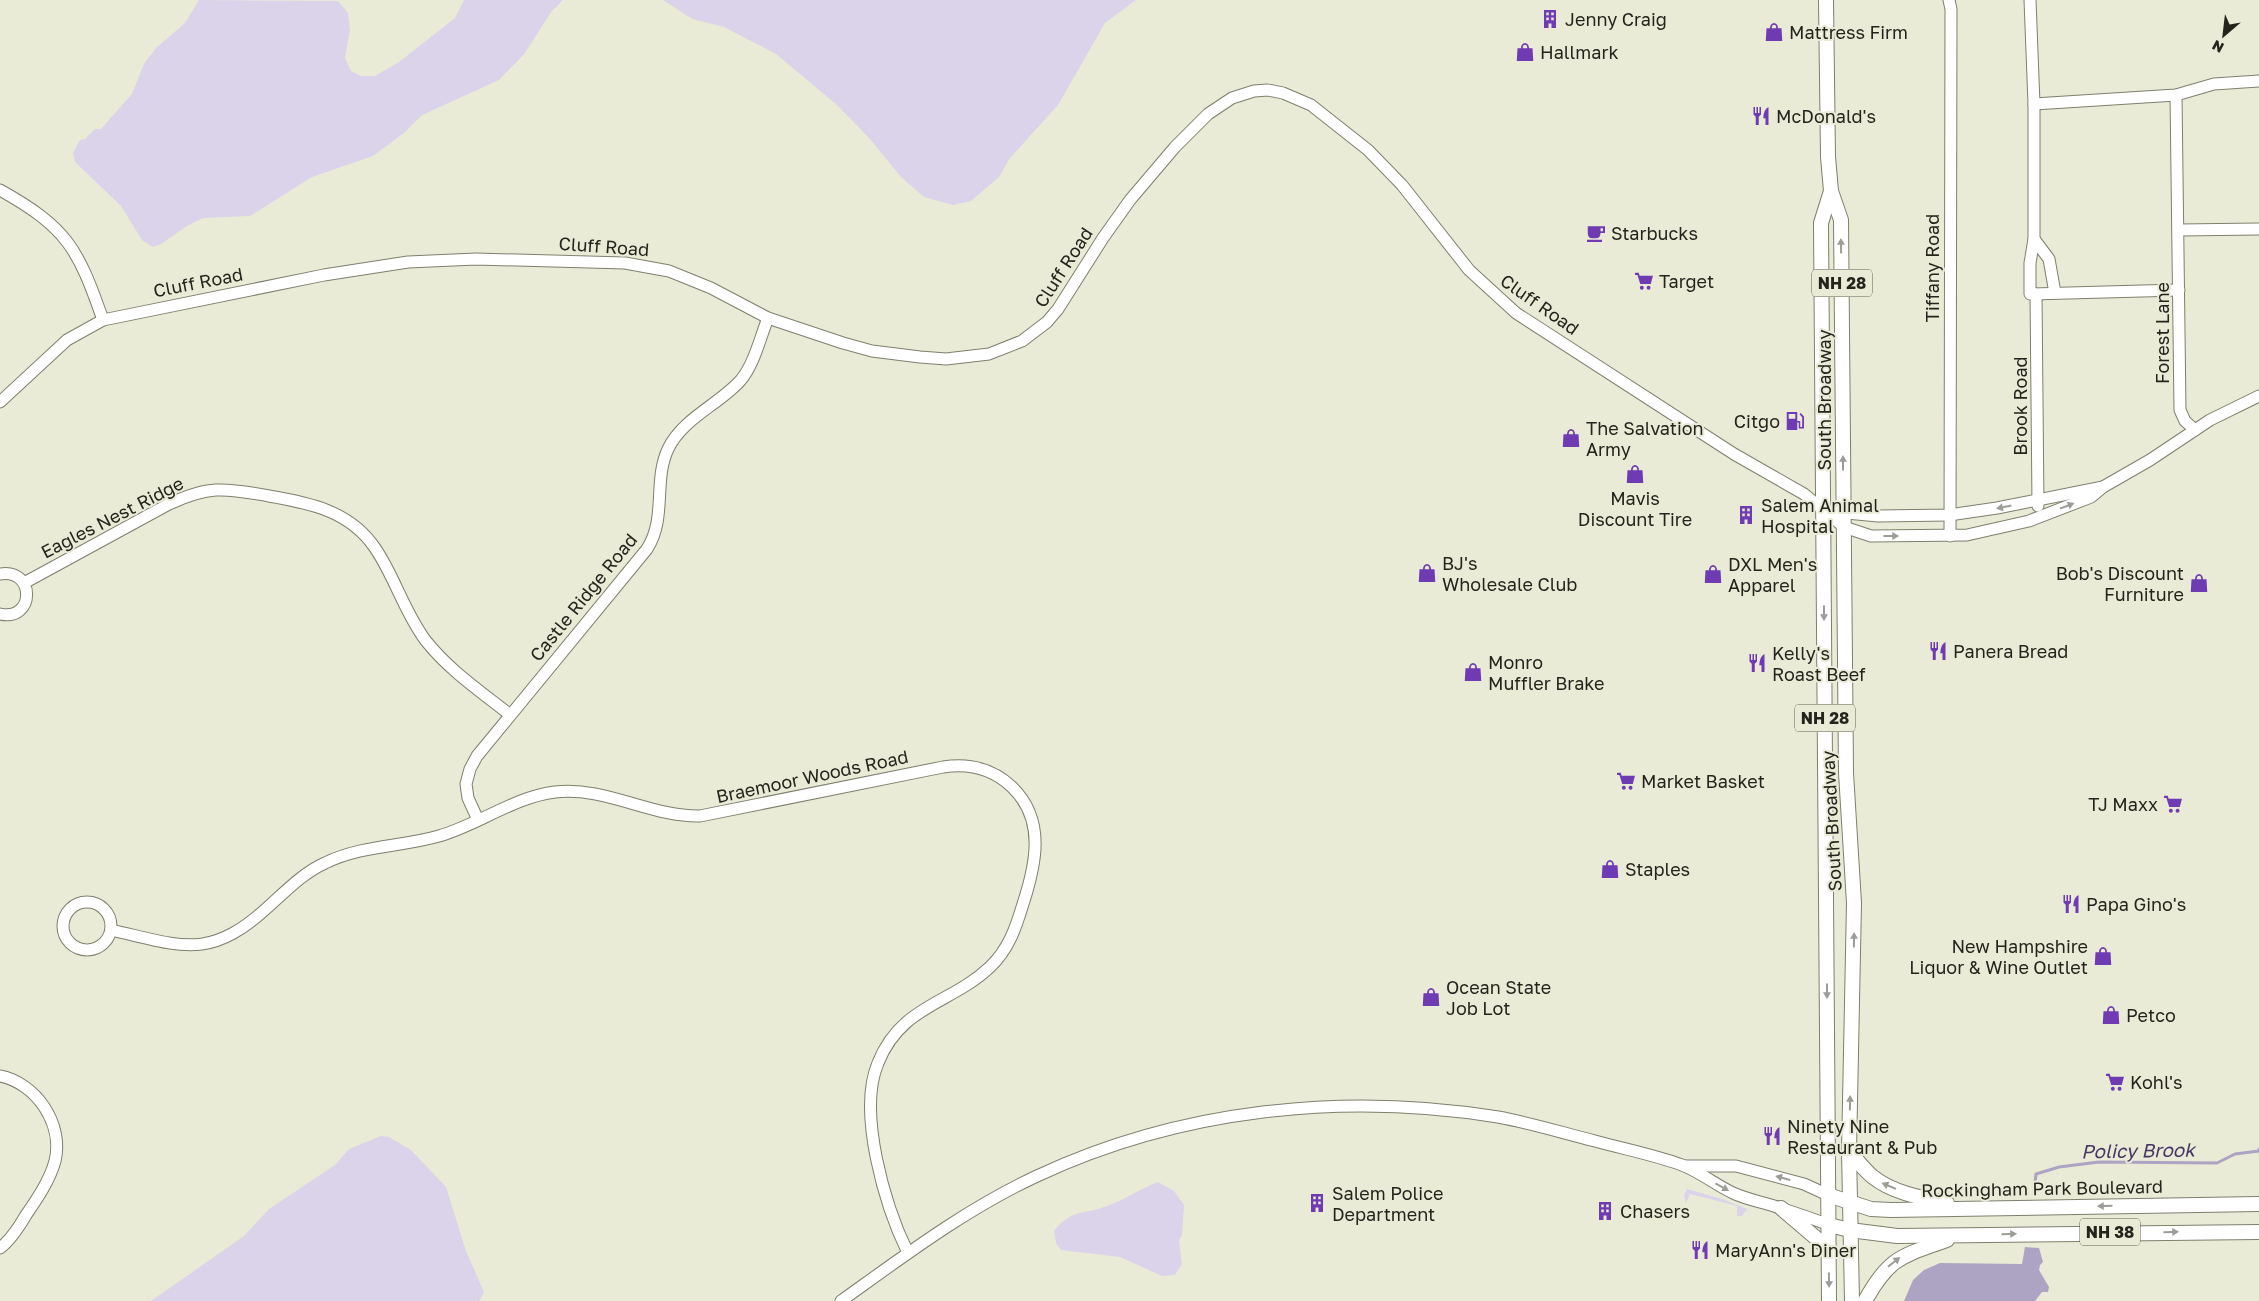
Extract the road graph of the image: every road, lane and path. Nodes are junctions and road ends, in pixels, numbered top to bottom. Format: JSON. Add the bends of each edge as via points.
{"nodes":[{"id":1,"x":1826,"y":0,"type":"edge"},
{"id":2,"x":1948,"y":0,"type":"edge"},
{"id":3,"x":2030,"y":0,"type":"edge"},
{"id":4,"x":2259,"y":81,"type":"edge"},
{"id":5,"x":2176,"y":95,"type":"junction"},
{"id":6,"x":2034,"y":104,"type":"junction"},
{"id":7,"x":0,"y":190,"type":"edge"},
{"id":8,"x":1832,"y":191,"type":"junction"},
{"id":9,"x":2259,"y":229,"type":"edge"},
{"id":10,"x":2179,"y":230,"type":"junction"},
{"id":11,"x":2034,"y":239,"type":"junction"},
{"id":12,"x":2179,"y":290,"type":"junction"},
{"id":13,"x":2055,"y":293,"type":"junction"},
{"id":14,"x":2033,"y":294,"type":"junction"},
{"id":15,"x":768,"y":318,"type":"junction"},
{"id":16,"x":103,"y":320,"type":"junction"},
{"id":17,"x":2259,"y":396,"type":"edge"},
{"id":18,"x":0,"y":402,"type":"edge"},
{"id":19,"x":2196,"y":430,"type":"junction"},
{"id":20,"x":2103,"y":487,"type":"junction"},
{"id":21,"x":2038,"y":500,"type":"junction"},
{"id":22,"x":1824,"y":511,"type":"junction"},
{"id":23,"x":1843,"y":512,"type":"junction"},
{"id":24,"x":1949,"y":514,"type":"junction"},
{"id":25,"x":2039,"y":517,"type":"junction"},
{"id":26,"x":1844,"y":527,"type":"junction"},
{"id":27,"x":1950,"y":536,"type":"junction"},
{"id":28,"x":0,"y":574,"type":"edge"},
{"id":29,"x":24,"y":583,"type":"junction"},
{"id":30,"x":0,"y":614,"type":"edge"},
{"id":31,"x":509,"y":714,"type":"junction"},
{"id":32,"x":478,"y":820,"type":"junction"},
{"id":33,"x":111,"y":930,"type":"junction"},
{"id":34,"x":0,"y":1076,"type":"edge"},
{"id":35,"x":1849,"y":1151,"type":"junction"},
{"id":36,"x":1683,"y":1166,"type":"junction"},
{"id":37,"x":1828,"y":1195,"type":"junction"},
{"id":38,"x":1850,"y":1203,"type":"junction"},
{"id":39,"x":2259,"y":1204,"type":"edge"},
{"id":40,"x":1781,"y":1208,"type":"junction"},
{"id":41,"x":1970,"y":1208,"type":"junction"},
{"id":42,"x":1829,"y":1224,"type":"junction"},
{"id":43,"x":1850,"y":1230,"type":"junction"},
{"id":44,"x":2259,"y":1232,"type":"edge"},
{"id":45,"x":1960,"y":1235,"type":"junction"},
{"id":46,"x":0,"y":1248,"type":"edge"},
{"id":47,"x":1829,"y":1249,"type":"junction"},
{"id":48,"x":908,"y":1253,"type":"junction"},
{"id":49,"x":840,"y":1301,"type":"edge"},
{"id":50,"x":1830,"y":1301,"type":"edge"},
{"id":51,"x":1852,"y":1301,"type":"edge"},
{"id":52,"x":1865,"y":1301,"type":"edge"}],
"edges":[{"from":1,"to":8,"type":"main road","name":"South Broadway","number":"NH 28","via":[[1828,157]]},
{"from":2,"to":24,"type":"street","name":"Tiffany Road","via":[[1951,9]]},
{"from":3,"to":6,"type":"street","name":"Brook Road"},
{"from":4,"to":5,"type":"street","via":[[2214,84]]},
{"from":5,"to":6,"type":"street"},
{"from":5,"to":10,"type":"street","name":"Forest Lane"},
{"from":6,"to":11,"type":"street","name":"Brook Road"},
{"from":7,"to":16,"type":"street","via":[[39,214],[62,234],[78,257]]},
{"from":8,"to":22,"type":"main road","name":"South Broadway","number":"NH 28","via":[[1821,224]]},
{"from":23,"to":8,"type":"main road","name":"South Broadway","number":"NH 28","one_way":true,"via":[[1841,220]]},
{"from":9,"to":10,"type":"street"},
{"from":10,"to":12,"type":"street","name":"Forest Lane"},
{"from":11,"to":13,"type":"street","via":[[2049,259]]},
{"from":11,"to":14,"type":"street","name":"Brook Road","via":[[2030,263]]},
{"from":12,"to":13,"type":"street"},
{"from":12,"to":19,"type":"street","name":"Forest Lane","via":[[2180,410],[2185,421]]},
{"from":13,"to":14,"type":"street"},
{"from":14,"to":21,"type":"street","name":"Brook Road"},
{"from":15,"to":16,"type":"street","name":"Cluff Road","via":[[688,277],[650,266],[476,259],[366,268]]},
{"from":15,"to":22,"type":"street","name":"Cluff Road","via":[[824,338],[892,354],[946,359],[989,354],[1008,348],[1035,333],[1058,310],[1130,200],[1208,114],[1222,103],[1241,95],[1268,90],[1311,105],[1368,150],[1408,192],[1469,270],[1516,313],[1734,454],[1804,494]]},
{"from":15,"to":31,"type":"street","name":"Castle Ridge Road","via":[[741,380],[682,430],[668,449],[663,466],[658,525],[647,549]]},
{"from":16,"to":18,"type":"street","name":"Cluff Road","via":[[67,340]]},
{"from":17,"to":19,"type":"street","via":[[2224,411]]},
{"from":19,"to":20,"type":"street"},
{"from":20,"to":21,"type":"street"},
{"from":25,"to":20,"type":"street","one_way":true,"via":[[2091,497]]},
{"from":21,"to":24,"type":"street","one_way":true},
{"from":21,"to":25,"type":"street","name":"Brook Road"},
{"from":22,"to":23,"type":"street"},
{"from":22,"to":26,"type":"street","name":"Cluff Road"},
{"from":22,"to":37,"type":"main road","name":"South Broadway","number":"NH 28","one_way":true},
{"from":23,"to":24,"type":"street","via":[[1878,516]]},
{"from":23,"to":26,"type":"main road","name":"South Broadway","number":"NH 28"},
{"from":24,"to":27,"type":"street","name":"Tiffany Road"},
{"from":25,"to":27,"type":"street"},
{"from":26,"to":27,"type":"street","one_way":true,"via":[[1871,536]]},
{"from":35,"to":26,"type":"main road","name":"South Broadway","number":"NH 28","one_way":true,"via":[[1854,903],[1846,773]]},
{"from":28,"to":29,"type":"street","via":[[14,575]]},
{"from":29,"to":30,"type":"street","via":[[27,596],[22,608],[11,614]]},
{"from":29,"to":31,"type":"street","name":"Eagles Nest Ridge","via":[[190,495],[229,490],[316,506],[342,516],[366,536],[383,562],[406,610],[427,641],[450,666]]},
{"from":31,"to":32,"type":"street","name":"Castle Ridge Road","via":[[477,756],[468,776],[468,798]]},
{"from":32,"to":33,"type":"street","name":"Braemoor Woods Road","via":[[440,836],[364,849],[327,862],[303,877],[245,927],[224,940],[169,943]]},
{"from":32,"to":48,"type":"street","name":"Braemoor Woods Road","via":[[529,799],[570,791],[600,795],[677,815],[712,815],[813,791],[955,765],[988,771],[1012,787],[1028,809],[1036,843],[1031,880],[1014,933],[1000,956],[982,974],[904,1023],[884,1050],[873,1079],[870,1109],[873,1136],[890,1209]]},
{"from":33,"to":33,"type":"street","via":[[108,915],[101,906],[91,902],[74,905],[62,922],[67,941],[84,951],[102,945]]},
{"from":34,"to":46,"type":"street","via":[[30,1090],[43,1105],[52,1122],[57,1149],[51,1172],[35,1202],[15,1233]]},
{"from":35,"to":38,"type":"main road","name":"South Broadway","number":"NH 28"},
{"from":41,"to":35,"type":"main road","one_way":true,"via":[[1882,1184]]},
{"from":37,"to":36,"type":"street","one_way":true,"via":[[1804,1184],[1736,1166]]},
{"from":36,"to":40,"type":"street","one_way":true,"via":[[1735,1194]]},
{"from":36,"to":48,"type":"street","via":[[1518,1122],[1442,1110],[1349,1105],[1253,1113],[1199,1122],[1142,1137],[1067,1163],[988,1201]]},
{"from":37,"to":38,"type":"main road","name":"Rockingham Park Boulevard"},
{"from":37,"to":42,"type":"main road","name":"South Broadway","number":"NH 28"},
{"from":38,"to":41,"type":"main road","name":"Rockingham Park Boulevard","number":"NH 38","via":[[1891,1210]]},
{"from":38,"to":43,"type":"main road","name":"South Broadway","number":"NH 28"},
{"from":39,"to":41,"type":"main road","name":"Rockingham Park Boulevard","number":"NH 38","one_way":true},
{"from":40,"to":42,"type":"street"},
{"from":40,"to":47,"type":"main road"},
{"from":42,"to":43,"type":"main road"},
{"from":42,"to":47,"type":"main road","name":"South Broadway","number":"NH 28"},
{"from":43,"to":45,"type":"main road","number":"NH 38","via":[[1897,1236]]},
{"from":43,"to":51,"type":"main road","name":"South Broadway","number":"NH 28"},
{"from":45,"to":44,"type":"main road","number":"NH 38","one_way":true},
{"from":52,"to":45,"type":"main road","one_way":true,"via":[[1885,1270],[1897,1259]]},
{"from":47,"to":50,"type":"main road","name":"South Broadway","number":"NH 28","one_way":true},
{"from":48,"to":49,"type":"street"}]}
